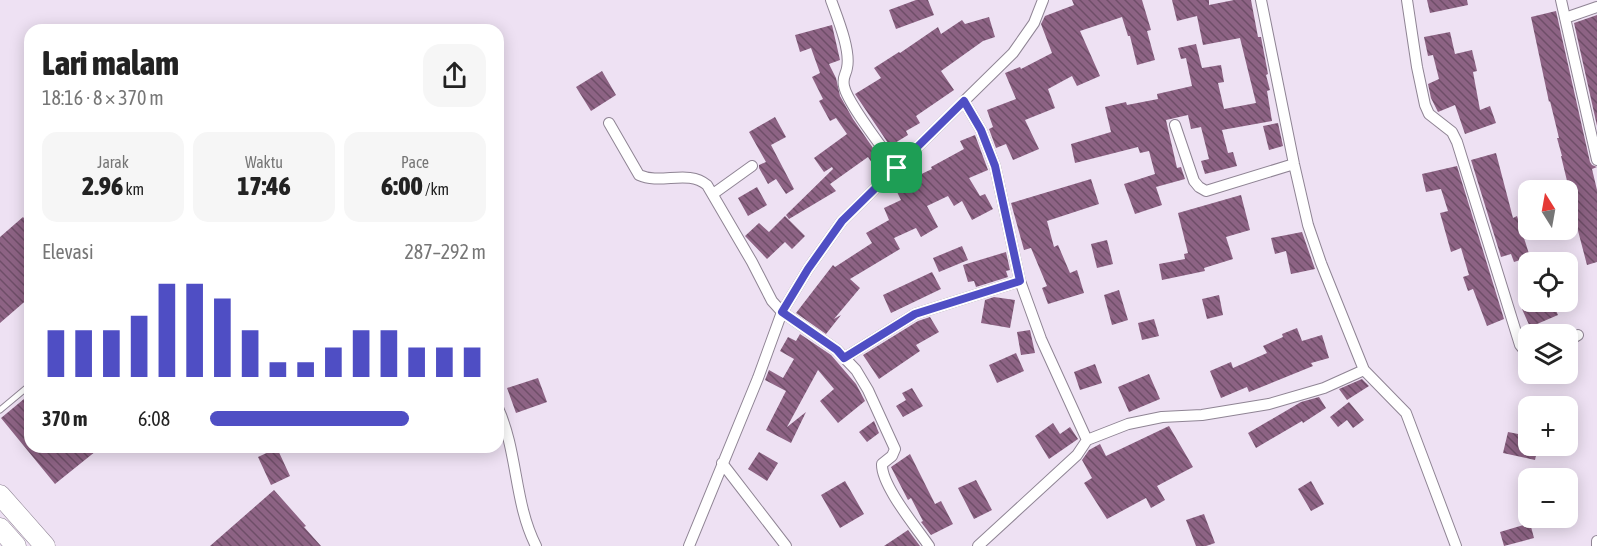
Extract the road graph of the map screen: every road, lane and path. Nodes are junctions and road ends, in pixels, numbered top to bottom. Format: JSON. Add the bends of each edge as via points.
{"nodes":[{"id":1,"x":831,"y":0,"type":"edge"},
{"id":2,"x":1043,"y":0,"type":"edge"},
{"id":3,"x":1261,"y":0,"type":"edge"},
{"id":4,"x":1407,"y":0,"type":"edge"},
{"id":5,"x":1561,"y":0,"type":"edge"},
{"id":6,"x":1597,"y":7,"type":"edge"},
{"id":7,"x":1565,"y":18,"type":"junction"},
{"id":8,"x":964,"y":101,"type":"junction"},
{"id":9,"x":609,"y":123,"type":"dead end"},
{"id":10,"x":1175,"y":125,"type":"dead end"},
{"id":11,"x":1597,"y":160,"type":"edge"},
{"id":12,"x":1294,"y":164,"type":"junction"},
{"id":13,"x":752,"y":166,"type":"dead end"},
{"id":14,"x":897,"y":168,"type":"junction"},
{"id":15,"x":713,"y":194,"type":"junction"},
{"id":16,"x":1020,"y":281,"type":"junction"},
{"id":17,"x":782,"y":312,"type":"junction"},
{"id":18,"x":1518,"y":339,"type":"edge"},
{"id":19,"x":844,"y":358,"type":"junction"},
{"id":20,"x":1364,"y":370,"type":"junction"},
{"id":21,"x":24,"y":390,"type":"edge"},
{"id":22,"x":0,"y":410,"type":"edge"},
{"id":23,"x":504,"y":423,"type":"edge"},
{"id":24,"x":1087,"y":440,"type":"junction"},
{"id":25,"x":722,"y":463,"type":"junction"},
{"id":26,"x":0,"y":495,"type":"edge"},
{"id":27,"x":0,"y":528,"type":"edge"},
{"id":28,"x":1597,"y":541,"type":"edge"},
{"id":29,"x":16,"y":546,"type":"edge"},
{"id":30,"x":45,"y":546,"type":"edge"},
{"id":31,"x":536,"y":546,"type":"edge"},
{"id":32,"x":689,"y":546,"type":"edge"},
{"id":33,"x":786,"y":546,"type":"edge"},
{"id":34,"x":929,"y":546,"type":"edge"},
{"id":35,"x":978,"y":546,"type":"edge"},
{"id":36,"x":1456,"y":546,"type":"edge"},
{"id":37,"x":1597,"y":546,"type":"edge"}],
"edges":[{"from":1,"to":14,"type":"street","via":[[846,50],[844,88]]},
{"from":2,"to":8,"type":"street","via":[[1025,38]]},
{"from":3,"to":12,"type":"street"},
{"from":4,"to":18,"type":"street","via":[[1425,105],[1457,142]]},
{"from":5,"to":7,"type":"street"},
{"from":6,"to":7,"type":"street"},
{"from":7,"to":11,"type":"street"},
{"from":8,"to":14,"type":"street"},
{"from":8,"to":16,"type":"street","via":[[995,166]]},
{"from":9,"to":15,"type":"street","via":[[639,175],[700,179]]},
{"from":10,"to":12,"type":"street","via":[[1194,181],[1206,191]]},
{"from":12,"to":20,"type":"street","via":[[1308,225]]},
{"from":13,"to":15,"type":"street"},
{"from":14,"to":17,"type":"street","via":[[842,221]]},
{"from":15,"to":17,"type":"street","via":[[772,301]]},
{"from":16,"to":19,"type":"street","via":[[915,314]]},
{"from":16,"to":24,"type":"street","via":[[1041,339]]},
{"from":17,"to":19,"type":"street"},
{"from":17,"to":25,"type":"street"},
{"from":19,"to":34,"type":"street","via":[[868,390],[893,445],[894,453],[882,464],[883,476]]},
{"from":20,"to":24,"type":"street","via":[[1324,388],[1269,404],[1144,420]]},
{"from":20,"to":36,"type":"street","via":[[1406,413]]},
{"from":21,"to":22,"type":"lane"},
{"from":23,"to":31,"type":"street","via":[[522,512]]},
{"from":24,"to":35,"type":"street","via":[[1077,455]]},
{"from":25,"to":32,"type":"street"},
{"from":25,"to":33,"type":"street"},
{"from":26,"to":30,"type":"highway"},
{"from":27,"to":29,"type":"highway"},
{"from":28,"to":37,"type":"street"}]}
